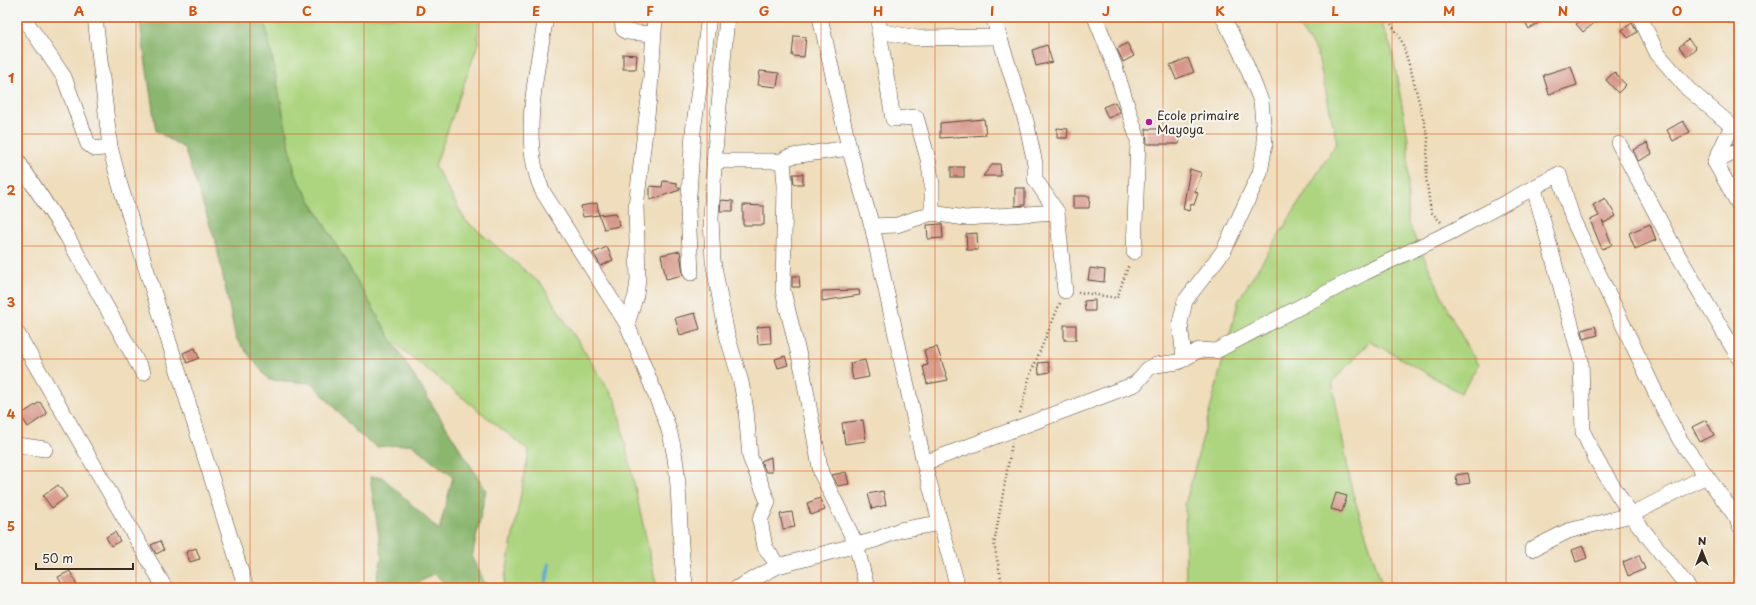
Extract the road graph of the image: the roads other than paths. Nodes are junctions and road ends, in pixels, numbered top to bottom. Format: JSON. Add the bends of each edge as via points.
{"nodes":[{"id":1,"x":24,"y":17,"type":"edge"},
{"id":2,"x":95,"y":17,"type":"edge"},
{"id":3,"x":546,"y":17,"type":"edge"},
{"id":4,"x":622,"y":17,"type":"edge"},
{"id":5,"x":654,"y":17,"type":"edge"},
{"id":6,"x":709,"y":17,"type":"edge"},
{"id":7,"x":727,"y":17,"type":"edge"},
{"id":8,"x":820,"y":17,"type":"edge"},
{"id":9,"x":993,"y":17,"type":"edge"},
{"id":10,"x":1095,"y":17,"type":"edge"},
{"id":11,"x":1223,"y":17,"type":"edge"},
{"id":12,"x":1640,"y":17,"type":"edge"},
{"id":13,"x":17,"y":20,"type":"edge"},
{"id":14,"x":879,"y":24,"type":"edge"},
{"id":15,"x":653,"y":34,"type":"junction"},
{"id":16,"x":999,"y":37,"type":"junction"},
{"id":17,"x":1736,"y":127,"type":"edge"},
{"id":18,"x":1619,"y":144,"type":"dead end"},
{"id":19,"x":110,"y":147,"type":"junction"},
{"id":20,"x":849,"y":148,"type":"junction"},
{"id":21,"x":1739,"y":150,"type":"edge"},
{"id":22,"x":17,"y":160,"type":"edge"},
{"id":23,"x":714,"y":161,"type":"junction"},
{"id":24,"x":783,"y":161,"type":"junction"},
{"id":25,"x":1715,"y":162,"type":"junction"},
{"id":26,"x":1534,"y":188,"type":"junction"},
{"id":27,"x":1739,"y":205,"type":"edge"},
{"id":28,"x":1058,"y":212,"type":"junction"},
{"id":29,"x":932,"y":213,"type":"junction"},
{"id":30,"x":872,"y":226,"type":"junction"},
{"id":31,"x":1134,"y":252,"type":"road end"},
{"id":32,"x":690,"y":273,"type":"dead end"},
{"id":33,"x":1065,"y":290,"type":"road end"},
{"id":34,"x":627,"y":324,"type":"junction"},
{"id":35,"x":17,"y":333,"type":"edge"},
{"id":36,"x":1739,"y":358,"type":"edge"},
{"id":37,"x":1184,"y":359,"type":"junction"},
{"id":38,"x":143,"y":373,"type":"dead end"},
{"id":39,"x":17,"y":445,"type":"edge"},
{"id":40,"x":45,"y":449,"type":"dead end"},
{"id":41,"x":924,"y":463,"type":"junction"},
{"id":42,"x":1706,"y":476,"type":"junction"},
{"id":43,"x":1631,"y":515,"type":"junction"},
{"id":44,"x":940,"y":523,"type":"junction"},
{"id":45,"x":1739,"y":525,"type":"edge"},
{"id":46,"x":856,"y":544,"type":"junction"},
{"id":47,"x":1532,"y":548,"type":"dead end"},
{"id":48,"x":778,"y":566,"type":"junction"},
{"id":49,"x":165,"y":588,"type":"edge"},
{"id":50,"x":246,"y":588,"type":"edge"},
{"id":51,"x":686,"y":588,"type":"edge"},
{"id":52,"x":737,"y":588,"type":"edge"},
{"id":53,"x":867,"y":588,"type":"edge"},
{"id":54,"x":958,"y":588,"type":"edge"},
{"id":55,"x":1689,"y":588,"type":"edge"}],
"edges":[{"from":1,"to":13,"type":"street"},
{"from":1,"to":19,"type":"street","via":[[64,77],[91,147]]},
{"from":2,"to":19,"type":"street"},
{"from":3,"to":34,"type":"street","via":[[534,88],[531,158],[534,171],[543,192]]},
{"from":4,"to":15,"type":"street","via":[[623,29],[627,32]]},
{"from":5,"to":15,"type":"street"},
{"from":6,"to":32,"type":"street","via":[[693,132],[688,210]]},
{"from":7,"to":23,"type":"street"},
{"from":8,"to":20,"type":"street"},
{"from":9,"to":16,"type":"street"},
{"from":10,"to":31,"type":"street","via":[[1115,67],[1138,140]]},
{"from":11,"to":37,"type":"street","via":[[1261,101],[1265,144],[1260,173],[1224,250],[1186,301],[1180,323]]},
{"from":12,"to":17,"type":"street","via":[[1657,53],[1688,89]]},
{"from":14,"to":16,"type":"street","via":[[917,38]]},
{"from":14,"to":29,"type":"street","via":[[893,119],[916,117],[932,185]]},
{"from":15,"to":34,"type":"street","via":[[650,90],[636,206],[638,280]]},
{"from":16,"to":28,"type":"street","via":[[1026,121],[1035,164],[1035,179]]},
{"from":17,"to":25,"type":"street"},
{"from":18,"to":36,"type":"street","via":[[1678,255]]},
{"from":19,"to":50,"type":"street","via":[[194,428]]},
{"from":20,"to":24,"type":"street","via":[[793,156]]},
{"from":20,"to":30,"type":"street"},
{"from":21,"to":25,"type":"street"},
{"from":22,"to":38,"type":"street","via":[[67,236]]},
{"from":23,"to":24,"type":"street"},
{"from":23,"to":48,"type":"street","via":[[711,218],[713,261],[727,335],[741,382],[750,457],[768,502],[760,520],[765,547]]},
{"from":24,"to":46,"type":"street","via":[[786,185],[783,291],[802,368],[821,473]]},
{"from":25,"to":27,"type":"street"},
{"from":26,"to":37,"type":"street","via":[[1216,351],[1199,350]]},
{"from":26,"to":42,"type":"street","via":[[1559,174],[1573,220],[1625,332],[1680,440]]},
{"from":26,"to":43,"type":"street","via":[[1581,361],[1583,432],[1597,461]]},
{"from":28,"to":29,"type":"street","via":[[965,218]]},
{"from":28,"to":33,"type":"street"},
{"from":29,"to":30,"type":"street","via":[[897,225]]},
{"from":30,"to":41,"type":"street"},
{"from":34,"to":51,"type":"street","via":[[672,437],[679,492],[682,570]]},
{"from":35,"to":49,"type":"street"},
{"from":37,"to":41,"type":"street","via":[[1156,364],[1148,368],[1135,384]]},
{"from":39,"to":40,"type":"street"},
{"from":41,"to":44,"type":"street"},
{"from":42,"to":43,"type":"street"},
{"from":42,"to":45,"type":"street","via":[[1737,518]]},
{"from":43,"to":47,"type":"street","via":[[1568,531]]},
{"from":43,"to":55,"type":"street"},
{"from":44,"to":46,"type":"street","via":[[900,530]]},
{"from":44,"to":54,"type":"street"},
{"from":46,"to":48,"type":"street"},
{"from":46,"to":53,"type":"street"},
{"from":48,"to":52,"type":"street"}]}
